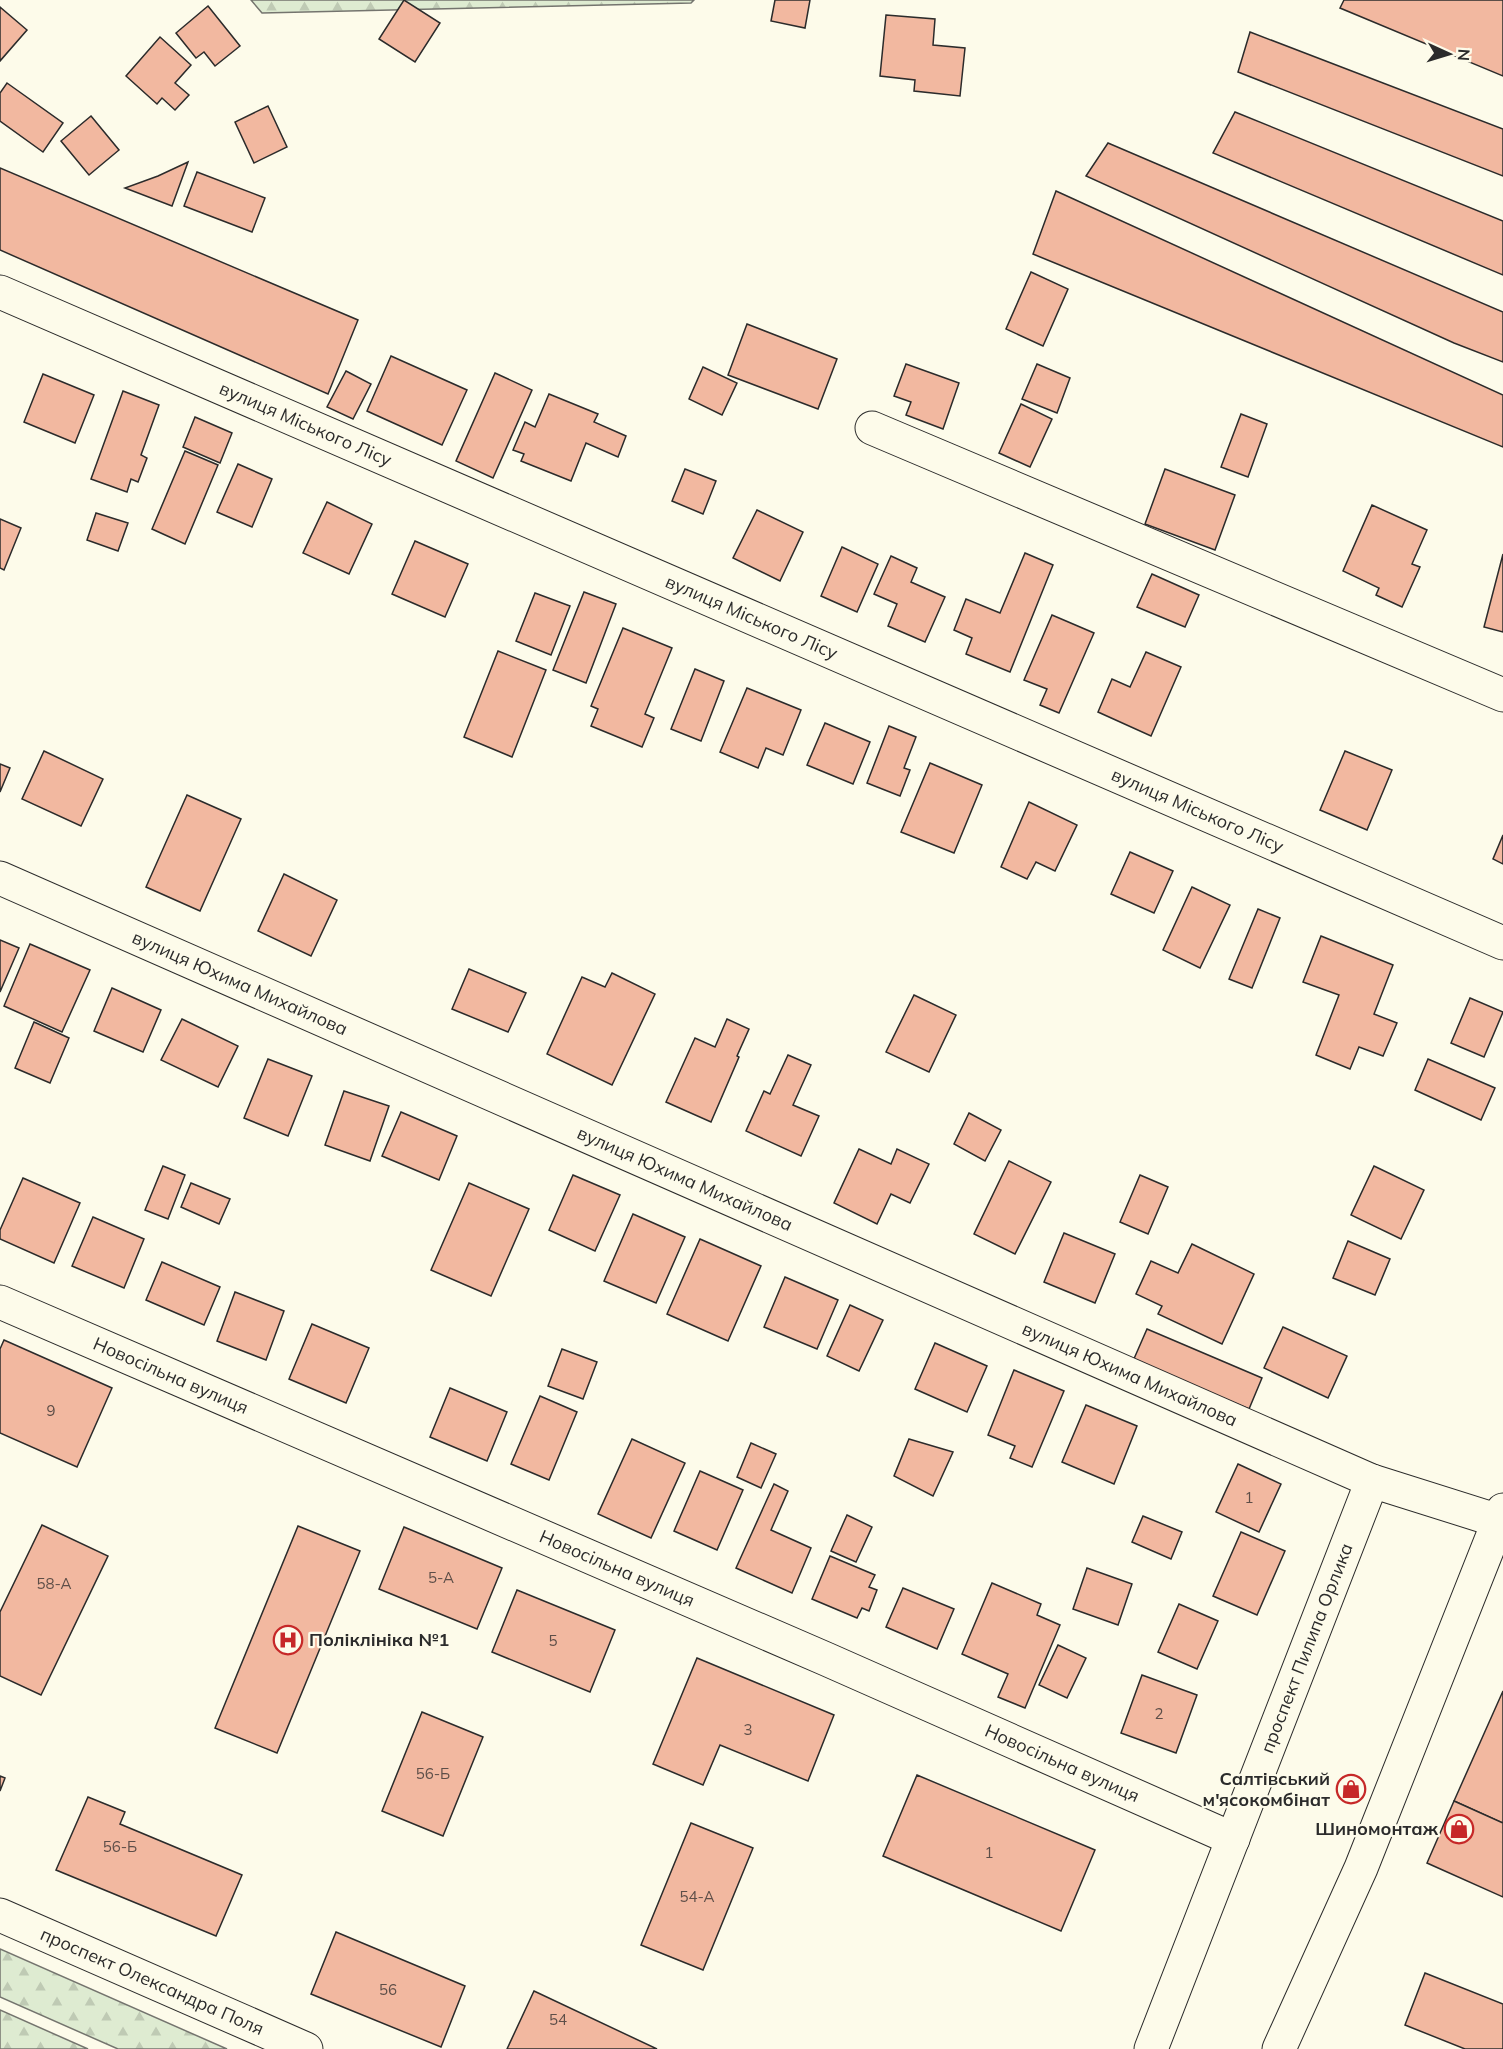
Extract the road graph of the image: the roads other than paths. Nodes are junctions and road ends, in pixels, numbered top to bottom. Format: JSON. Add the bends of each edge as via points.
{"nodes":[{"id":1,"x":0,"y":292,"type":"edge"},
{"id":2,"x":872,"y":428,"type":"dead end"},
{"id":3,"x":1503,"y":695,"type":"edge"},
{"id":4,"x":0,"y":878,"type":"edge"},
{"id":5,"x":1503,"y":943,"type":"edge"},
{"id":6,"x":0,"y":1302,"type":"edge"},
{"id":7,"x":1372,"y":1481,"type":"junction"},
{"id":8,"x":1501,"y":1515,"type":"edge"},
{"id":9,"x":1233,"y":1839,"type":"junction"},
{"id":10,"x":0,"y":1916,"type":"edge"},
{"id":11,"x":306,"y":2049,"type":"edge"},
{"id":12,"x":1151,"y":2049,"type":"edge"},
{"id":13,"x":1279,"y":2049,"type":"edge"}],
"edges":[{"from":1,"to":5,"type":"street","name":"вулиця Міського Лісу"},
{"from":2,"to":3,"type":"street"},
{"from":4,"to":7,"type":"street","name":"вулиця Юхима Михайлова"},
{"from":6,"to":9,"type":"street","name":"Новосільна вулиця"},
{"from":7,"to":8,"type":"street","name":"вулиця Юхима Михайлова"},
{"from":7,"to":9,"type":"street","name":"проспект Пилипа Орлика"},
{"from":8,"to":13,"type":"street","via":[[1361,1868]]},
{"from":9,"to":12,"type":"street","name":"проспект Пилипа Орлика"},
{"from":10,"to":11,"type":"street","name":"проспект Олександра Поля"}]}
